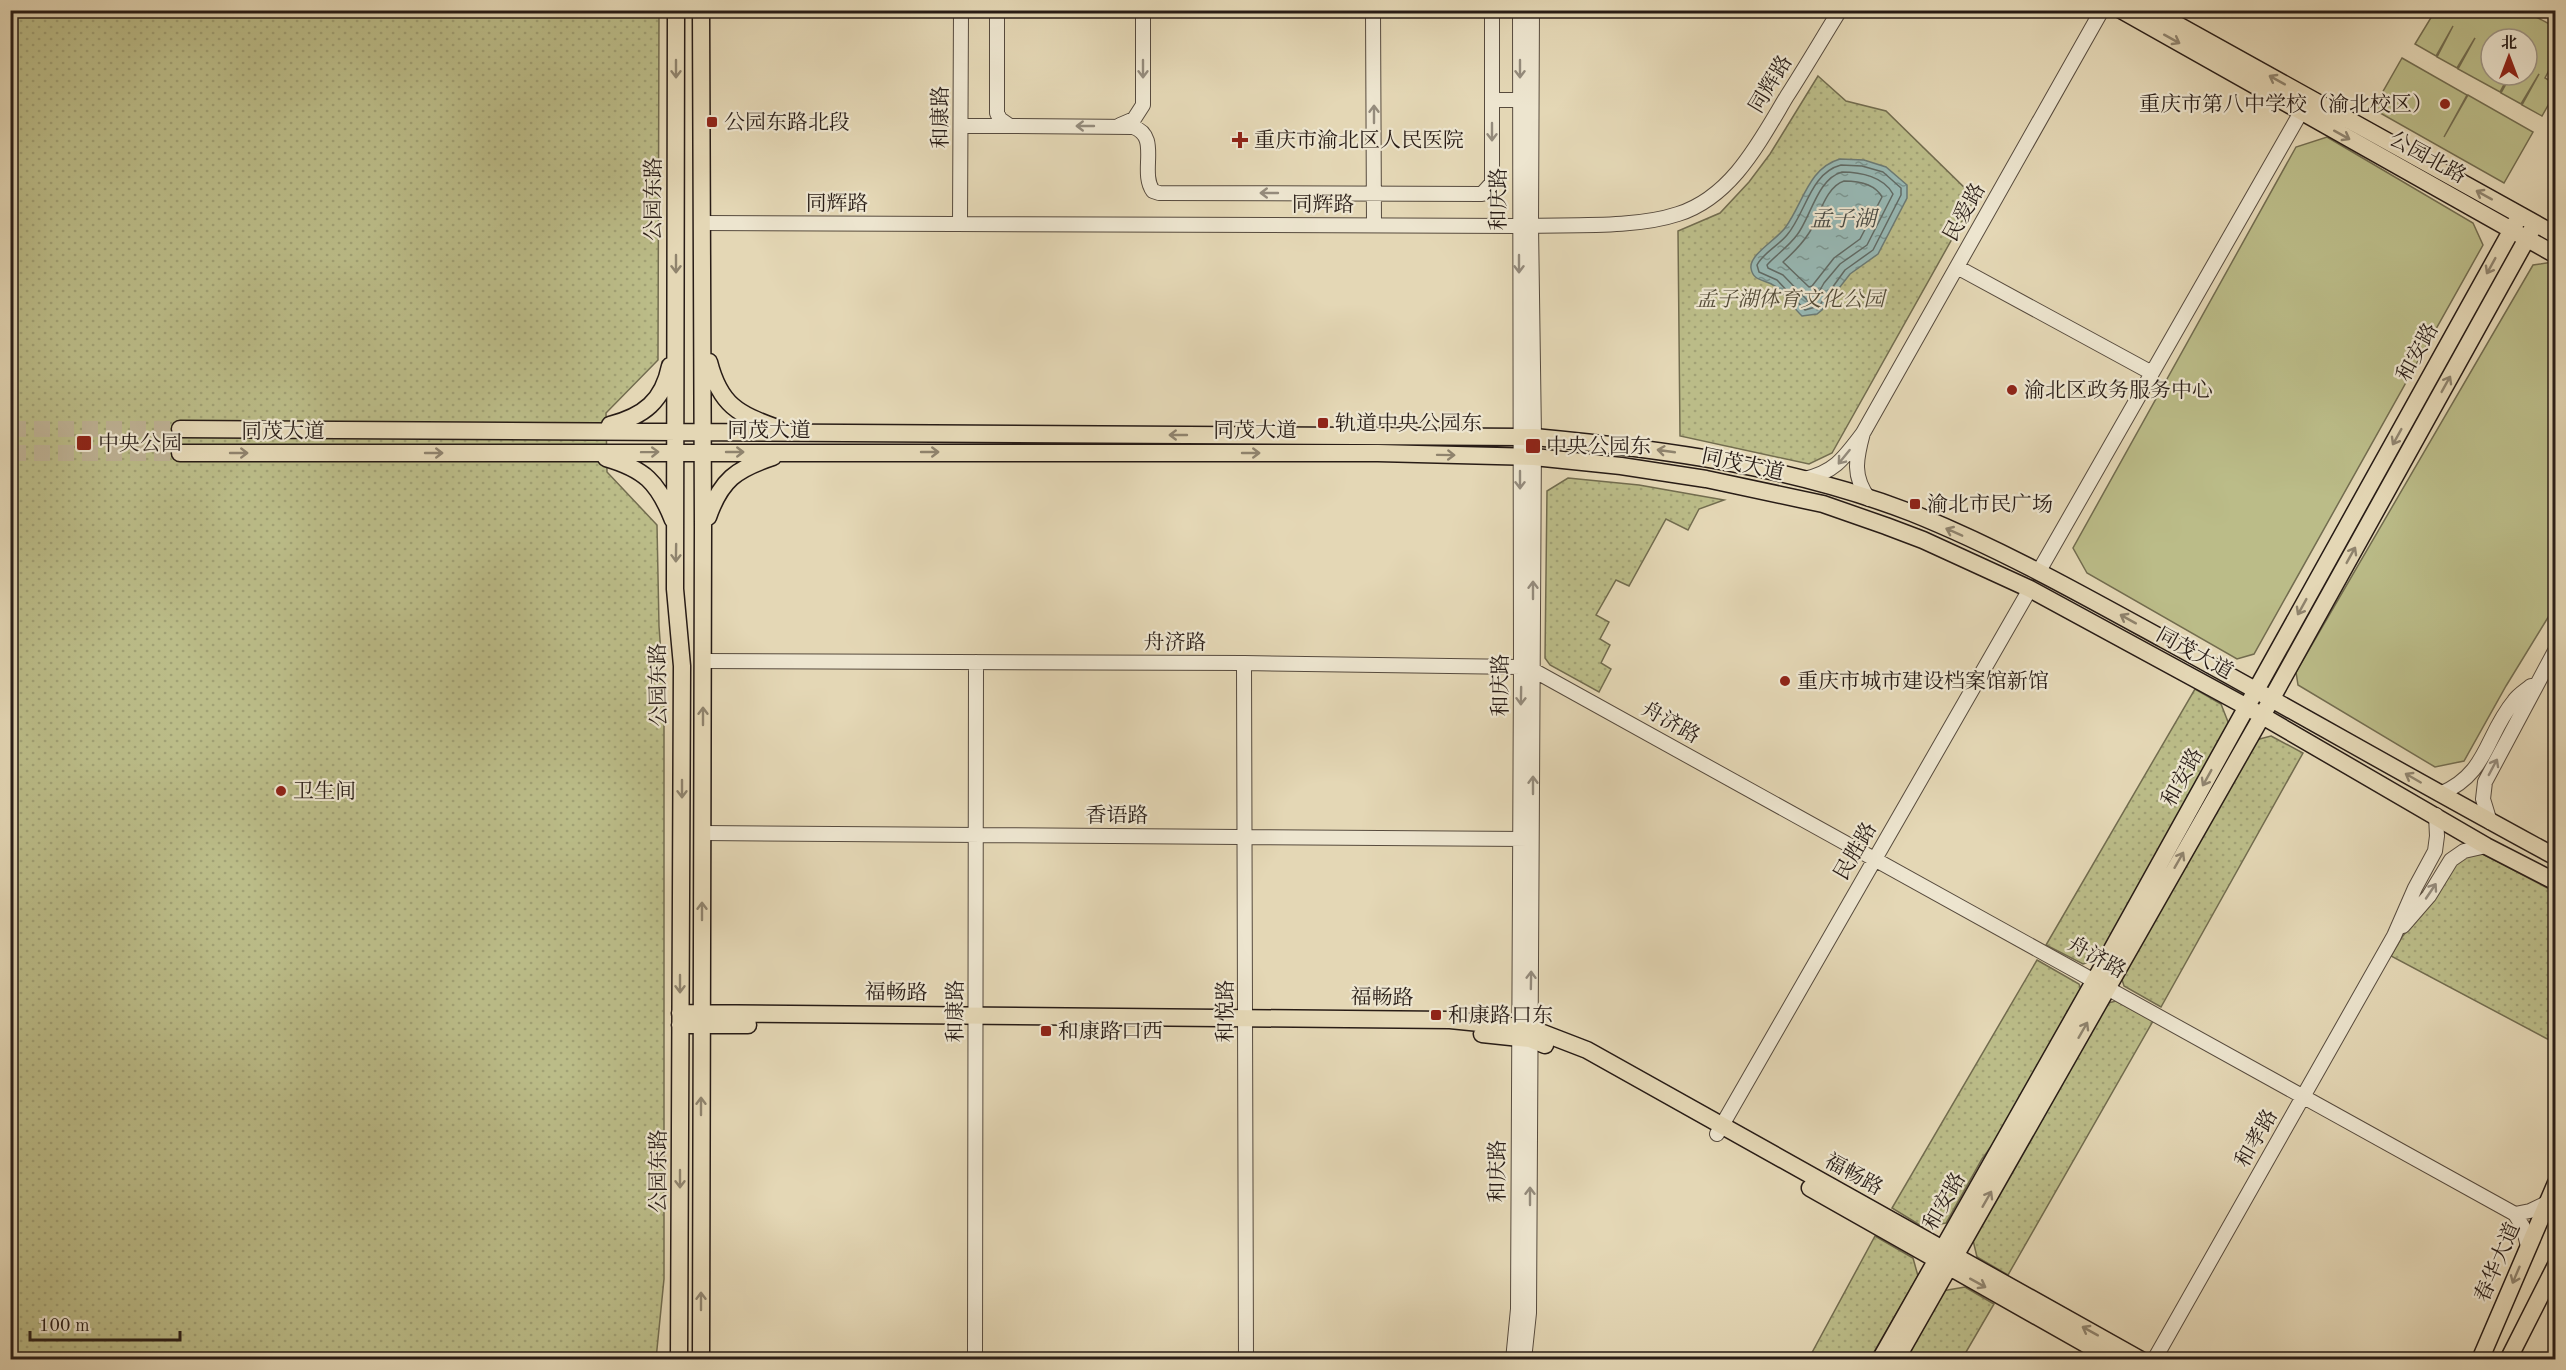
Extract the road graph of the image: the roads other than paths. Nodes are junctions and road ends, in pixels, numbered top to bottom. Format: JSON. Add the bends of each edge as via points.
{"nodes":[{"id":1,"x":676,"y":10,"type":"edge"},
{"id":2,"x":701,"y":10,"type":"edge"},
{"id":3,"x":961,"y":10,"type":"edge"},
{"id":4,"x":998,"y":10,"type":"edge"},
{"id":5,"x":1143,"y":10,"type":"edge"},
{"id":6,"x":1373,"y":10,"type":"edge"},
{"id":7,"x":1492,"y":10,"type":"edge"},
{"id":8,"x":1520,"y":10,"type":"edge"},
{"id":9,"x":1532,"y":10,"type":"edge"},
{"id":10,"x":1840,"y":10,"type":"edge"},
{"id":11,"x":2102,"y":10,"type":"edge"},
{"id":12,"x":2121,"y":10,"type":"edge"},
{"id":13,"x":2151,"y":10,"type":"edge"},
{"id":14,"x":1492,"y":100,"type":"junction"},
{"id":15,"x":1525,"y":100,"type":"junction"},
{"id":16,"x":2301,"y":112,"type":"junction"},
{"id":17,"x":960,"y":126,"type":"junction"},
{"id":18,"x":1010,"y":126,"type":"junction"},
{"id":19,"x":1116,"y":126,"type":"junction"},
{"id":20,"x":1374,"y":194,"type":"junction"},
{"id":21,"x":2515,"y":222,"type":"junction"},
{"id":22,"x":701,"y":223,"type":"junction"},
{"id":23,"x":960,"y":224,"type":"junction"},
{"id":24,"x":2535,"y":224,"type":"junction"},
{"id":25,"x":1374,"y":225,"type":"junction"},
{"id":26,"x":1525,"y":225,"type":"junction"},
{"id":27,"x":2556,"y":235,"type":"edge"},
{"id":28,"x":2527,"y":238,"type":"junction"},
{"id":29,"x":2556,"y":255,"type":"edge"},
{"id":30,"x":1957,"y":267,"type":"junction"},
{"id":31,"x":676,"y":333,"type":"junction"},
{"id":32,"x":702,"y":333,"type":"junction"},
{"id":33,"x":2152,"y":373,"type":"junction"},
{"id":34,"x":180,"y":429,"type":"tunnel mouth"},
{"id":35,"x":590,"y":430,"type":"junction"},
{"id":36,"x":677,"y":431,"type":"junction"},
{"id":37,"x":703,"y":431,"type":"junction"},
{"id":38,"x":789,"y":432,"type":"junction"},
{"id":39,"x":1863,"y":433,"type":"junction"},
{"id":40,"x":1527,"y":438,"type":"junction"},
{"id":41,"x":677,"y":452,"type":"junction"},
{"id":42,"x":704,"y":452,"type":"junction"},
{"id":43,"x":790,"y":452,"type":"junction"},
{"id":44,"x":180,"y":453,"type":"tunnel mouth"},
{"id":45,"x":590,"y":453,"type":"junction"},
{"id":46,"x":1527,"y":457,"type":"junction"},
{"id":47,"x":1802,"y":479,"type":"junction"},
{"id":48,"x":1869,"y":499,"type":"junction"},
{"id":49,"x":676,"y":529,"type":"junction"},
{"id":50,"x":704,"y":529,"type":"junction"},
{"id":51,"x":2039,"y":571,"type":"junction"},
{"id":52,"x":2030,"y":589,"type":"junction"},
{"id":53,"x":2556,"y":649,"type":"edge"},
{"id":54,"x":703,"y":661,"type":"junction"},
{"id":55,"x":976,"y":662,"type":"junction"},
{"id":56,"x":1244,"y":663,"type":"junction"},
{"id":57,"x":1527,"y":669,"type":"junction"},
{"id":58,"x":2539,"y":678,"type":"junction"},
{"id":59,"x":2264,"y":694,"type":"junction"},
{"id":60,"x":2254,"y":711,"type":"junction"},
{"id":61,"x":2440,"y":794,"type":"junction"},
{"id":62,"x":2436,"y":815,"type":"junction"},
{"id":63,"x":2490,"y":822,"type":"junction"},
{"id":64,"x":702,"y":833,"type":"junction"},
{"id":65,"x":976,"y":835,"type":"junction"},
{"id":66,"x":1244,"y":837,"type":"junction"},
{"id":67,"x":1526,"y":839,"type":"junction"},
{"id":68,"x":2486,"y":846,"type":"junction"},
{"id":69,"x":2556,"y":857,"type":"edge"},
{"id":70,"x":1875,"y":858,"type":"junction"},
{"id":71,"x":2556,"y":882,"type":"edge"},
{"id":72,"x":2394,"y":936,"type":"junction"},
{"id":73,"x":2101,"y":983,"type":"junction"},
{"id":74,"x":680,"y":1019,"type":"junction"},
{"id":75,"x":701,"y":1019,"type":"junction"},
{"id":76,"x":976,"y":1021,"type":"junction"},
{"id":77,"x":1246,"y":1023,"type":"junction"},
{"id":78,"x":1524,"y":1032,"type":"junction"},
{"id":79,"x":2304,"y":1098,"type":"junction"},
{"id":80,"x":1720,"y":1130,"type":"junction"},
{"id":81,"x":2556,"y":1183,"type":"edge"},
{"id":82,"x":2547,"y":1203,"type":"junction"},
{"id":83,"x":2515,"y":1214,"type":"junction"},
{"id":84,"x":2528,"y":1246,"type":"junction"},
{"id":85,"x":1946,"y":1258,"type":"junction"},
{"id":86,"x":2556,"y":1265,"type":"edge"},
{"id":87,"x":680,"y":1359,"type":"edge"},
{"id":88,"x":701,"y":1359,"type":"edge"},
{"id":89,"x":975,"y":1359,"type":"edge"},
{"id":90,"x":1246,"y":1359,"type":"edge"},
{"id":91,"x":1513,"y":1359,"type":"edge"},
{"id":92,"x":1524,"y":1359,"type":"edge"},
{"id":93,"x":1880,"y":1359,"type":"edge"},
{"id":94,"x":1896,"y":1359,"type":"edge"},
{"id":95,"x":2114,"y":1359,"type":"edge"},
{"id":96,"x":2142,"y":1359,"type":"edge"},
{"id":97,"x":2154,"y":1359,"type":"edge"},
{"id":98,"x":2480,"y":1359,"type":"edge"},
{"id":99,"x":2508,"y":1359,"type":"edge"}],
"edges":[{"from":1,"to":31,"type":"main road","name":"公园东路","one_way":true},
{"from":2,"to":22,"type":"main road","name":"公园东路"},
{"from":3,"to":17,"type":"street","name":"和康路"},
{"from":4,"to":18,"type":"street","via":[[998,113]]},
{"from":5,"to":19,"type":"street","one_way":true,"via":[[1143,105],[1134,119]]},
{"from":20,"to":6,"type":"street","one_way":true},
{"from":7,"to":14,"type":"street"},
{"from":8,"to":15,"type":"street","name":"和庆路","one_way":true},
{"from":9,"to":15,"type":"street","name":"和庆路"},
{"from":10,"to":26,"type":"street","name":"同辉路","via":[[1754,151],[1710,198],[1680,214],[1648,222]]},
{"from":11,"to":30,"type":"street","name":"民爱路"},
{"from":12,"to":16,"type":"main road","name":"公园北路","one_way":true},
{"from":21,"to":13,"type":"main road","name":"公园北路","one_way":true},
{"from":14,"to":15,"type":"street"},
{"from":14,"to":20,"type":"street","one_way":true,"via":[[1492,183],[1482,194]]},
{"from":15,"to":26,"type":"street","name":"和庆路"},
{"from":16,"to":21,"type":"main road","name":"公园北路","one_way":true},
{"from":16,"to":33,"type":"street"},
{"from":17,"to":18,"type":"street"},
{"from":17,"to":23,"type":"street","name":"和康路"},
{"from":19,"to":18,"type":"street","one_way":true},
{"from":20,"to":19,"type":"street","one_way":true,"via":[[1159,193],[1149,186],[1148,145],[1143,132]]},
{"from":20,"to":25,"type":"street"},
{"from":21,"to":24,"type":"main road","name":"公园北路"},
{"from":21,"to":28,"type":"main road","name":"公园北路"},
{"from":21,"to":59,"type":"main road","name":"和安路","one_way":true},
{"from":22,"to":23,"type":"street","name":"同辉路"},
{"from":22,"to":32,"type":"main road","name":"公园东路"},
{"from":23,"to":25,"type":"street","name":"同辉路"},
{"from":24,"to":27,"type":"main road","name":"公园北路"},
{"from":24,"to":28,"type":"main road","name":"和安路"},
{"from":25,"to":26,"type":"street","name":"同辉路"},
{"from":26,"to":40,"type":"street","name":"和庆路"},
{"from":28,"to":29,"type":"main road","name":"公园北路"},
{"from":59,"to":28,"type":"main road","name":"和安路","one_way":true},
{"from":30,"to":33,"type":"street"},
{"from":30,"to":39,"type":"street","name":"民爱路"},
{"from":31,"to":35,"type":"main road","via":[[666,384],[653,404],[629,420]]},
{"from":31,"to":36,"type":"main road","name":"公园东路"},
{"from":32,"to":37,"type":"main road","name":"公园东路"},
{"from":32,"to":38,"type":"main road","via":[[715,384],[729,403],[749,418]]},
{"from":33,"to":51,"type":"street"},
{"from":34,"to":35,"type":"main road","name":"同茂大道"},
{"from":35,"to":36,"type":"main road","name":"同茂大道"},
{"from":36,"to":37,"type":"main road","name":"同茂大道"},
{"from":36,"to":41,"type":"main road","name":"公园东路"},
{"from":37,"to":38,"type":"main road","name":"同茂大道"},
{"from":37,"to":42,"type":"main road","name":"公园东路"},
{"from":40,"to":38,"type":"main road","name":"同茂大道","one_way":true},
{"from":39,"to":47,"type":"street","one_way":true,"via":[[1837,466]]},
{"from":39,"to":48,"type":"street","via":[[1855,465],[1861,488]]},
{"from":40,"to":46,"type":"street","name":"和庆路"},
{"from":47,"to":40,"type":"main road","name":"同茂大道","one_way":true,"via":[[1712,457]]},
{"from":41,"to":42,"type":"main road","name":"同茂大道"},
{"from":45,"to":41,"type":"main road","name":"同茂大道","one_way":true},
{"from":41,"to":49,"type":"main road","name":"公园东路"},
{"from":42,"to":43,"type":"main road","name":"同茂大道","one_way":true},
{"from":42,"to":50,"type":"main road","name":"公园东路"},
{"from":43,"to":46,"type":"main road","name":"同茂大道","one_way":true},
{"from":43,"to":50,"type":"main road","via":[[752,464],[728,478],[715,497]]},
{"from":44,"to":45,"type":"main road","name":"同茂大道","one_way":true},
{"from":45,"to":49,"type":"main road","via":[[631,465],[651,479],[665,499]]},
{"from":46,"to":52,"type":"main road","name":"同茂大道","via":[[1621,465],[1823,504],[1923,540]]},
{"from":46,"to":57,"type":"street","name":"和庆路"},
{"from":47,"to":48,"type":"main road","name":"同茂大道"},
{"from":51,"to":48,"type":"main road","name":"同茂大道","one_way":true,"via":[[1912,513]]},
{"from":49,"to":74,"type":"main road","name":"公园东路","one_way":true,"via":[[675,589],[682,666]]},
{"from":50,"to":54,"type":"main road","name":"公园东路"},
{"from":59,"to":51,"type":"main road","name":"同茂大道","one_way":true},
{"from":52,"to":60,"type":"main road","name":"同茂大道"},
{"from":52,"to":70,"type":"street","name":"民胜路"},
{"from":53,"to":58,"type":"street"},
{"from":54,"to":55,"type":"street","name":"舟济路"},
{"from":64,"to":54,"type":"main road","name":"公园东路","one_way":true},
{"from":55,"to":56,"type":"street","name":"舟济路"},
{"from":55,"to":65,"type":"street","name":"和康路"},
{"from":56,"to":57,"type":"street","name":"舟济路"},
{"from":56,"to":66,"type":"street","name":"和悦路"},
{"from":57,"to":67,"type":"street","name":"和庆路"},
{"from":57,"to":70,"type":"street","name":"舟济路"},
{"from":58,"to":61,"type":"street","via":[[2513,701],[2472,774],[2457,787]]},
{"from":63,"to":58,"type":"street","one_way":true,"via":[[2483,799],[2485,782]]},
{"from":59,"to":60,"type":"main road","name":"和安路"},
{"from":61,"to":59,"type":"main road","name":"同茂大道","one_way":true},
{"from":60,"to":62,"type":"main road","name":"同茂大道"},
{"from":60,"to":73,"type":"main road","name":"和安路"},
{"from":61,"to":63,"type":"main road","name":"同茂大道"},
{"from":62,"to":68,"type":"main road","name":"同茂大道"},
{"from":62,"to":72,"type":"street","via":[[2435,851]]},
{"from":63,"to":69,"type":"main road","name":"同茂大道"},
{"from":64,"to":65,"type":"street","name":"香语路"},
{"from":75,"to":64,"type":"main road","name":"公园东路","one_way":true},
{"from":65,"to":66,"type":"street","name":"香语路"},
{"from":65,"to":76,"type":"street","name":"和康路"},
{"from":66,"to":67,"type":"street","name":"香语路"},
{"from":66,"to":77,"type":"street","name":"和悦路"},
{"from":67,"to":78,"type":"street","name":"和庆路"},
{"from":68,"to":71,"type":"main road","name":"同茂大道"},
{"from":72,"to":68,"type":"street","one_way":true,"via":[[2429,896],[2451,861],[2464,851]]},
{"from":70,"to":73,"type":"street","name":"舟济路"},
{"from":70,"to":80,"type":"street","name":"民胜路"},
{"from":72,"to":79,"type":"street","name":"和孝路"},
{"from":73,"to":79,"type":"street","name":"舟济路"},
{"from":73,"to":85,"type":"main road","name":"和安路"},
{"from":74,"to":75,"type":"main road","name":"福畅路"},
{"from":74,"to":87,"type":"main road","name":"公园东路","one_way":true},
{"from":75,"to":76,"type":"main road","name":"福畅路"},
{"from":88,"to":75,"type":"main road","name":"公园东路","one_way":true},
{"from":76,"to":77,"type":"main road","name":"福畅路"},
{"from":76,"to":89,"type":"street","name":"和康路"},
{"from":77,"to":78,"type":"main road","name":"福畅路","via":[[1450,1020]]},
{"from":77,"to":90,"type":"street","name":"和悦路"},
{"from":78,"to":80,"type":"main road","name":"福畅路","via":[[1587,1050]]},
{"from":78,"to":91,"type":"street","name":"和庆路","via":[[1518,1309]]},
{"from":92,"to":78,"type":"street","name":"和庆路","one_way":true,"via":[[1529,1313]]},
{"from":79,"to":83,"type":"street","name":"舟济路"},
{"from":79,"to":97,"type":"street","name":"和孝路"},
{"from":80,"to":85,"type":"main road","name":"福畅路"},
{"from":81,"to":82,"type":"main road","name":"春华大道"},
{"from":82,"to":83,"type":"street"},
{"from":82,"to":84,"type":"main road","name":"春华大道"},
{"from":83,"to":84,"type":"street"},
{"from":84,"to":98,"type":"main road","name":"春华大道","one_way":true},
{"from":85,"to":93,"type":"main road","name":"和安路"},
{"from":85,"to":94,"type":"main road","name":"和安路"},
{"from":85,"to":95,"type":"main road","name":"福畅路","one_way":true},
{"from":96,"to":85,"type":"main road","name":"福畅路","one_way":true},
{"from":86,"to":99,"type":"main road"}]}
